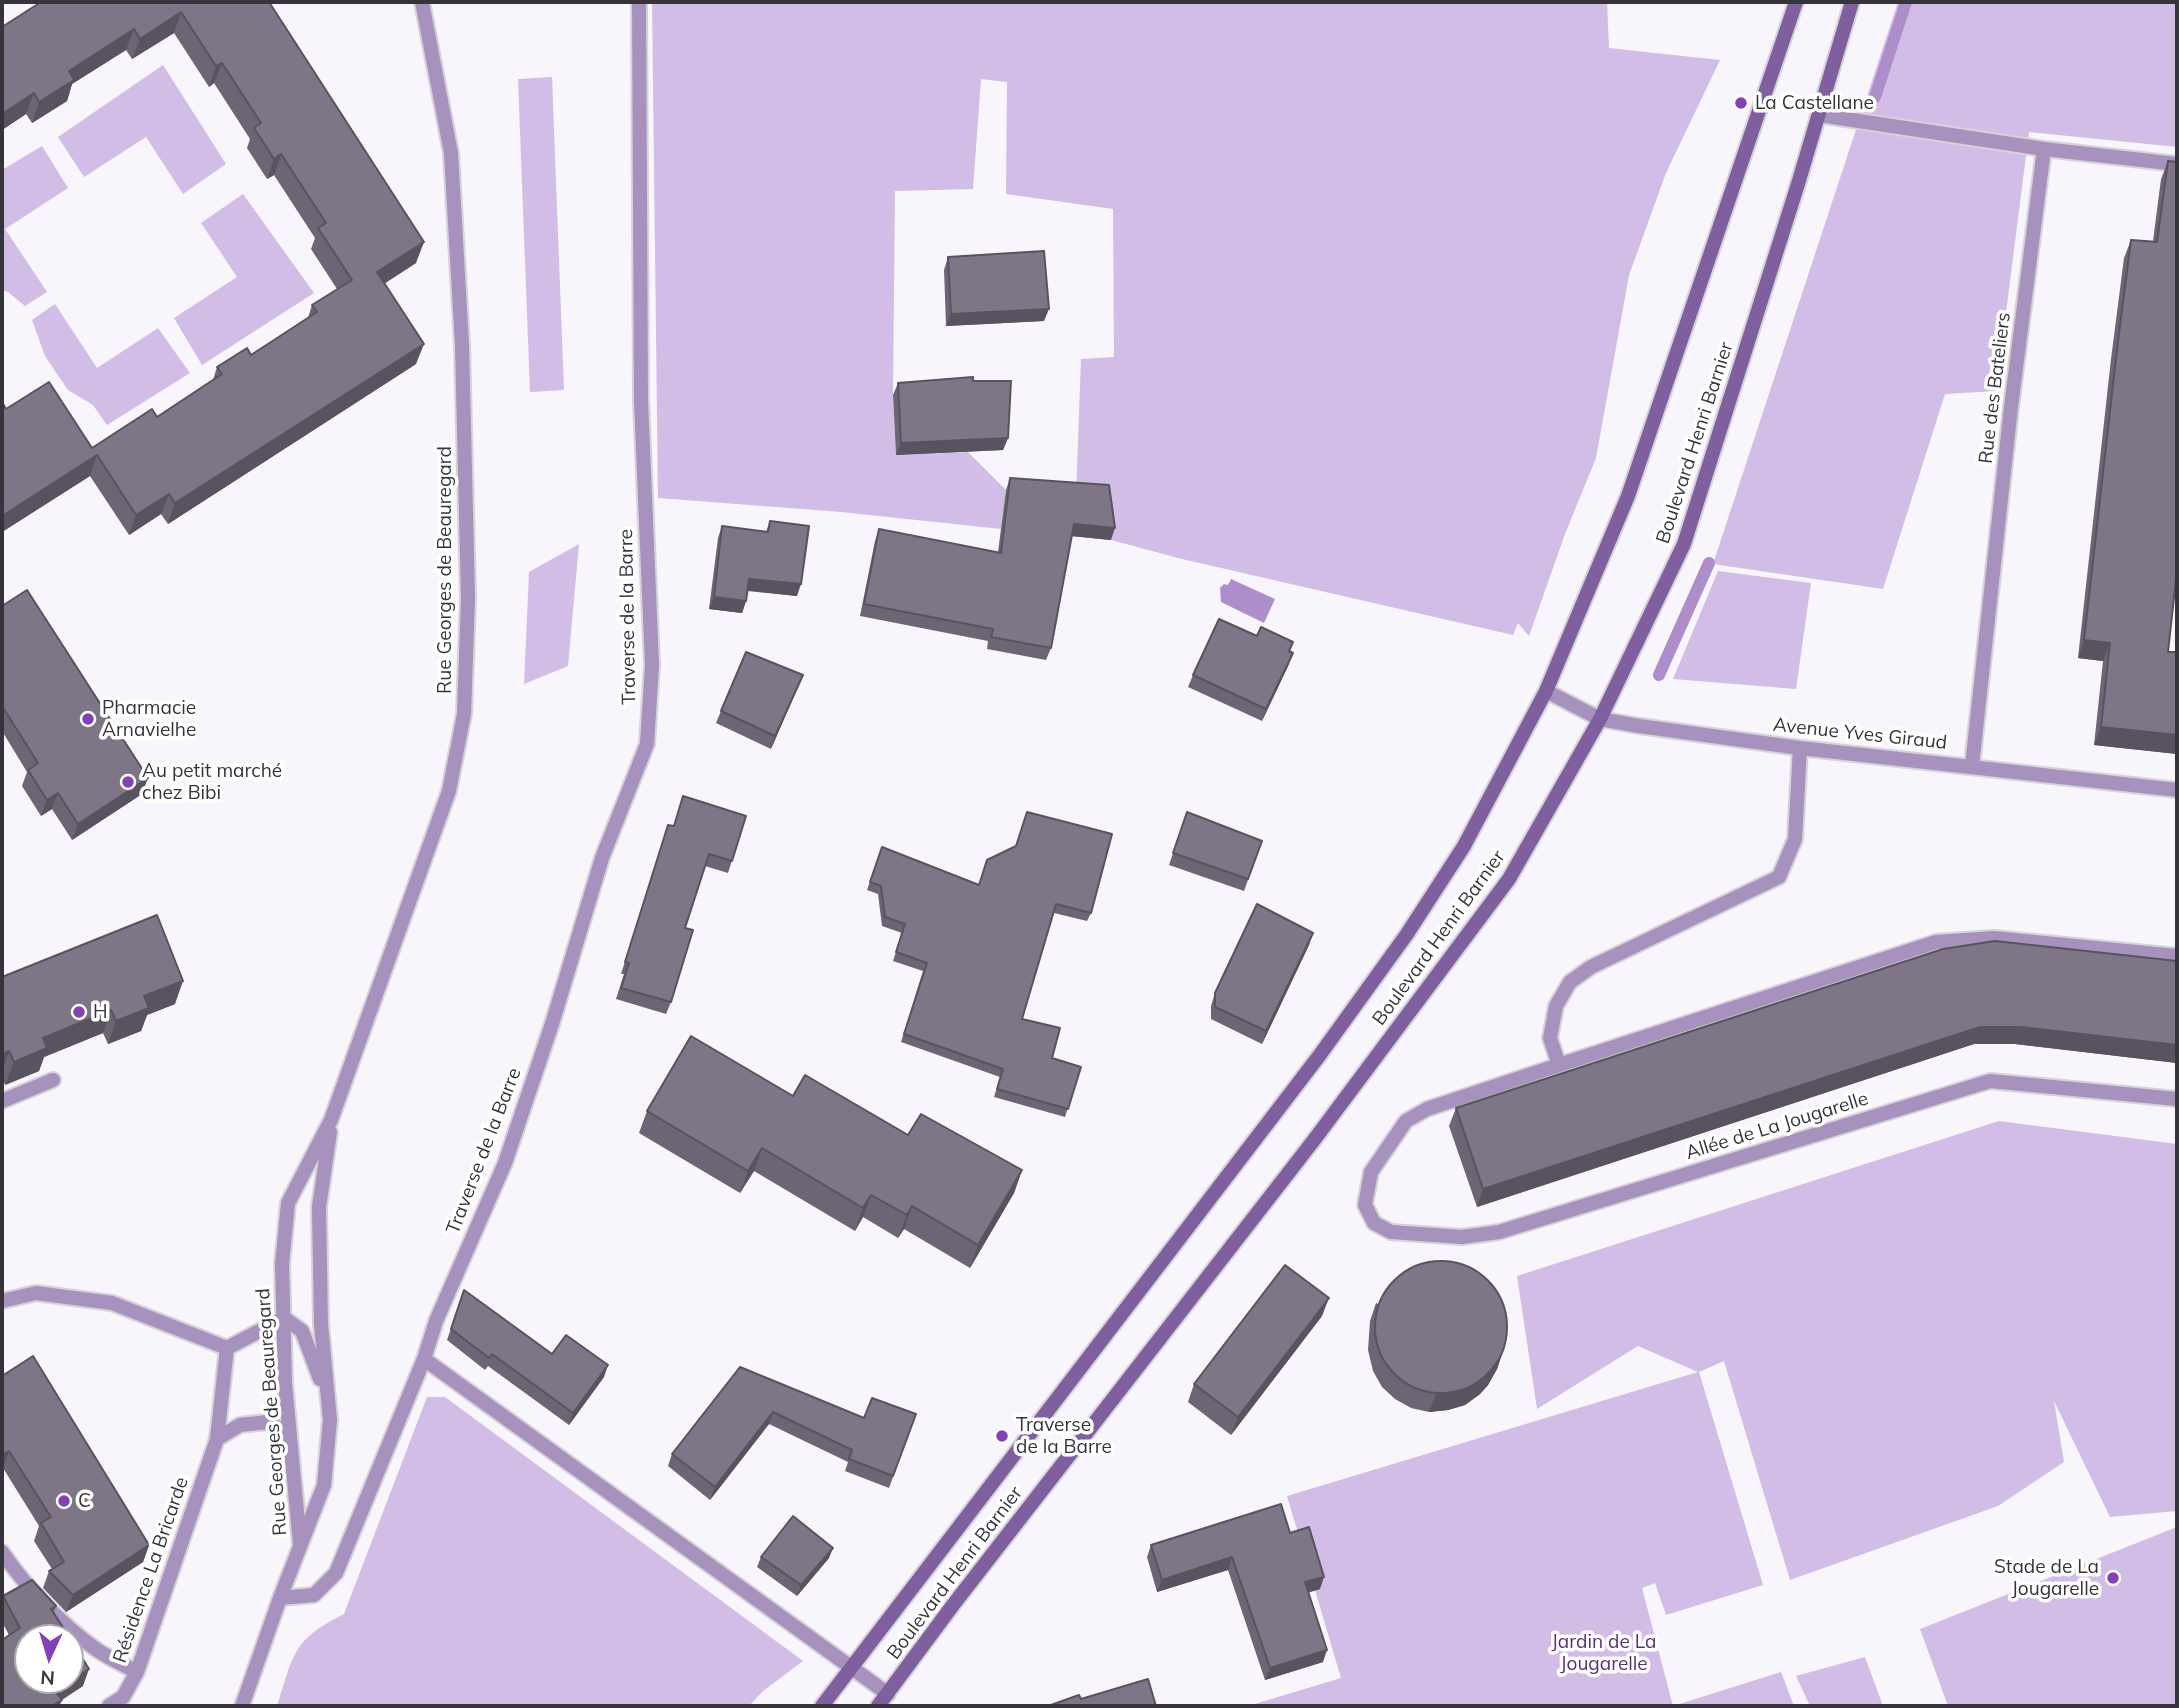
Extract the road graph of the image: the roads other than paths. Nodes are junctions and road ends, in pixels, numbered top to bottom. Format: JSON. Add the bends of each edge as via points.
{"nodes":[{"id":1,"x":422,"y":2,"type":"edge"},
{"id":2,"x":639,"y":2,"type":"edge"},
{"id":3,"x":1796,"y":2,"type":"edge"},
{"id":4,"x":1852,"y":2,"type":"edge"},
{"id":5,"x":1818,"y":114,"type":"junction"},
{"id":6,"x":2044,"y":149,"type":"junction"},
{"id":7,"x":2177,"y":164,"type":"edge"},
{"id":8,"x":1546,"y":691,"type":"junction"},
{"id":9,"x":1600,"y":719,"type":"junction"},
{"id":10,"x":1800,"y":748,"type":"junction"},
{"id":11,"x":1972,"y":766,"type":"junction"},
{"id":12,"x":2177,"y":790,"type":"edge"},
{"id":13,"x":2177,"y":956,"type":"edge"},
{"id":14,"x":1559,"y":1065,"type":"junction"},
{"id":15,"x":53,"y":1080,"type":"dead end"},
{"id":16,"x":2177,"y":1100,"type":"edge"},
{"id":17,"x":2,"y":1101,"type":"edge"},
{"id":18,"x":331,"y":1120,"type":"junction"},
{"id":19,"x":2,"y":1301,"type":"edge"},
{"id":20,"x":284,"y":1318,"type":"junction"},
{"id":21,"x":227,"y":1348,"type":"junction"},
{"id":22,"x":424,"y":1359,"type":"junction"},
{"id":23,"x":330,"y":1420,"type":"junction"},
{"id":24,"x":290,"y":1435,"type":"junction"},
{"id":25,"x":217,"y":1439,"type":"junction"},
{"id":26,"x":300,"y":1544,"type":"junction"},
{"id":27,"x":2,"y":1552,"type":"edge"},
{"id":28,"x":280,"y":1598,"type":"junction"},
{"id":29,"x":851,"y":1668,"type":"junction"},
{"id":30,"x":137,"y":1672,"type":"junction"},
{"id":31,"x":888,"y":1694,"type":"junction"},
{"id":32,"x":109,"y":1706,"type":"edge"},
{"id":33,"x":243,"y":1706,"type":"edge"},
{"id":34,"x":822,"y":1706,"type":"edge"},
{"id":35,"x":878,"y":1706,"type":"edge"}],
"edges":[{"from":1,"to":18,"type":"street","name":"Rue Georges de Beauregard","via":[[450,153],[461,331],[468,598],[464,714],[449,791]]},
{"from":2,"to":22,"type":"street","name":"Traverse de la Barre","via":[[641,401],[652,665],[647,744],[602,858],[505,1163]]},
{"from":3,"to":8,"type":"main road","name":"Boulevard Henri Barnier","via":[[1628,496]]},
{"from":4,"to":5,"type":"main road","name":"Boulevard Henri Barnier"},
{"from":5,"to":6,"type":"street"},
{"from":5,"to":9,"type":"main road","name":"Boulevard Henri Barnier","via":[[1684,544]]},
{"from":6,"to":7,"type":"street"},
{"from":6,"to":11,"type":"street","name":"Rue des Bateliers"},
{"from":8,"to":9,"type":"street","name":"Avenue Yves Giraud"},
{"from":8,"to":29,"type":"main road","name":"Boulevard Henri Barnier","via":[[1464,846],[1407,934],[1319,1056]]},
{"from":9,"to":10,"type":"street","name":"Avenue Yves Giraud"},
{"from":9,"to":31,"type":"main road","name":"Boulevard Henri Barnier","via":[[1509,878]]},
{"from":10,"to":11,"type":"street","name":"Avenue Yves Giraud"},
{"from":10,"to":14,"type":"street","via":[[1795,839],[1779,877],[1591,967],[1570,982],[1556,1006],[1550,1038]]},
{"from":11,"to":12,"type":"street","name":"Avenue Yves Giraud"},
{"from":13,"to":14,"type":"street","via":[[1994,938],[1936,942]]},
{"from":14,"to":16,"type":"street","name":"Allée de La Jougarelle","via":[[1427,1109],[1406,1121],[1371,1172],[1365,1205],[1374,1223],[1391,1232],[1462,1237],[1499,1232],[1990,1081]]},
{"from":15,"to":17,"type":"street"},
{"from":18,"to":20,"type":"street","name":"Rue Georges de Beauregard","via":[[288,1203],[282,1264]]},
{"from":18,"to":23,"type":"street","name":"Rue Georges de Beauregard","via":[[319,1208],[321,1324]]},
{"from":19,"to":21,"type":"street","via":[[36,1293],[112,1303]]},
{"from":20,"to":21,"type":"street"},
{"from":20,"to":23,"type":"street","via":[[302,1331]]},
{"from":20,"to":24,"type":"street","name":"Rue Georges de Beauregard"},
{"from":21,"to":25,"type":"street","name":"Résidence La Bricarde"},
{"from":22,"to":28,"type":"street","name":"Traverse de la Barre","via":[[336,1573],[314,1595]]},
{"from":22,"to":29,"type":"street"},
{"from":23,"to":26,"type":"street","name":"Rue Georges de Beauregard","via":[[324,1485]]},
{"from":24,"to":25,"type":"street","via":[[268,1422],[240,1425]]},
{"from":24,"to":26,"type":"street","name":"Rue Georges de Beauregard"},
{"from":25,"to":30,"type":"street","name":"Résidence La Bricarde"},
{"from":26,"to":28,"type":"street","name":"Rue Georges de Beauregard"},
{"from":27,"to":30,"type":"street","via":[[59,1617],[94,1648]]},
{"from":28,"to":33,"type":"street","name":"Rue Georges de Beauregard"},
{"from":29,"to":31,"type":"street"},
{"from":29,"to":34,"type":"main road","name":"Boulevard Henri Barnier"},
{"from":30,"to":32,"type":"street","name":"Résidence La Bricarde","via":[[123,1697]]},
{"from":31,"to":35,"type":"main road","name":"Boulevard Henri Barnier"}]}
